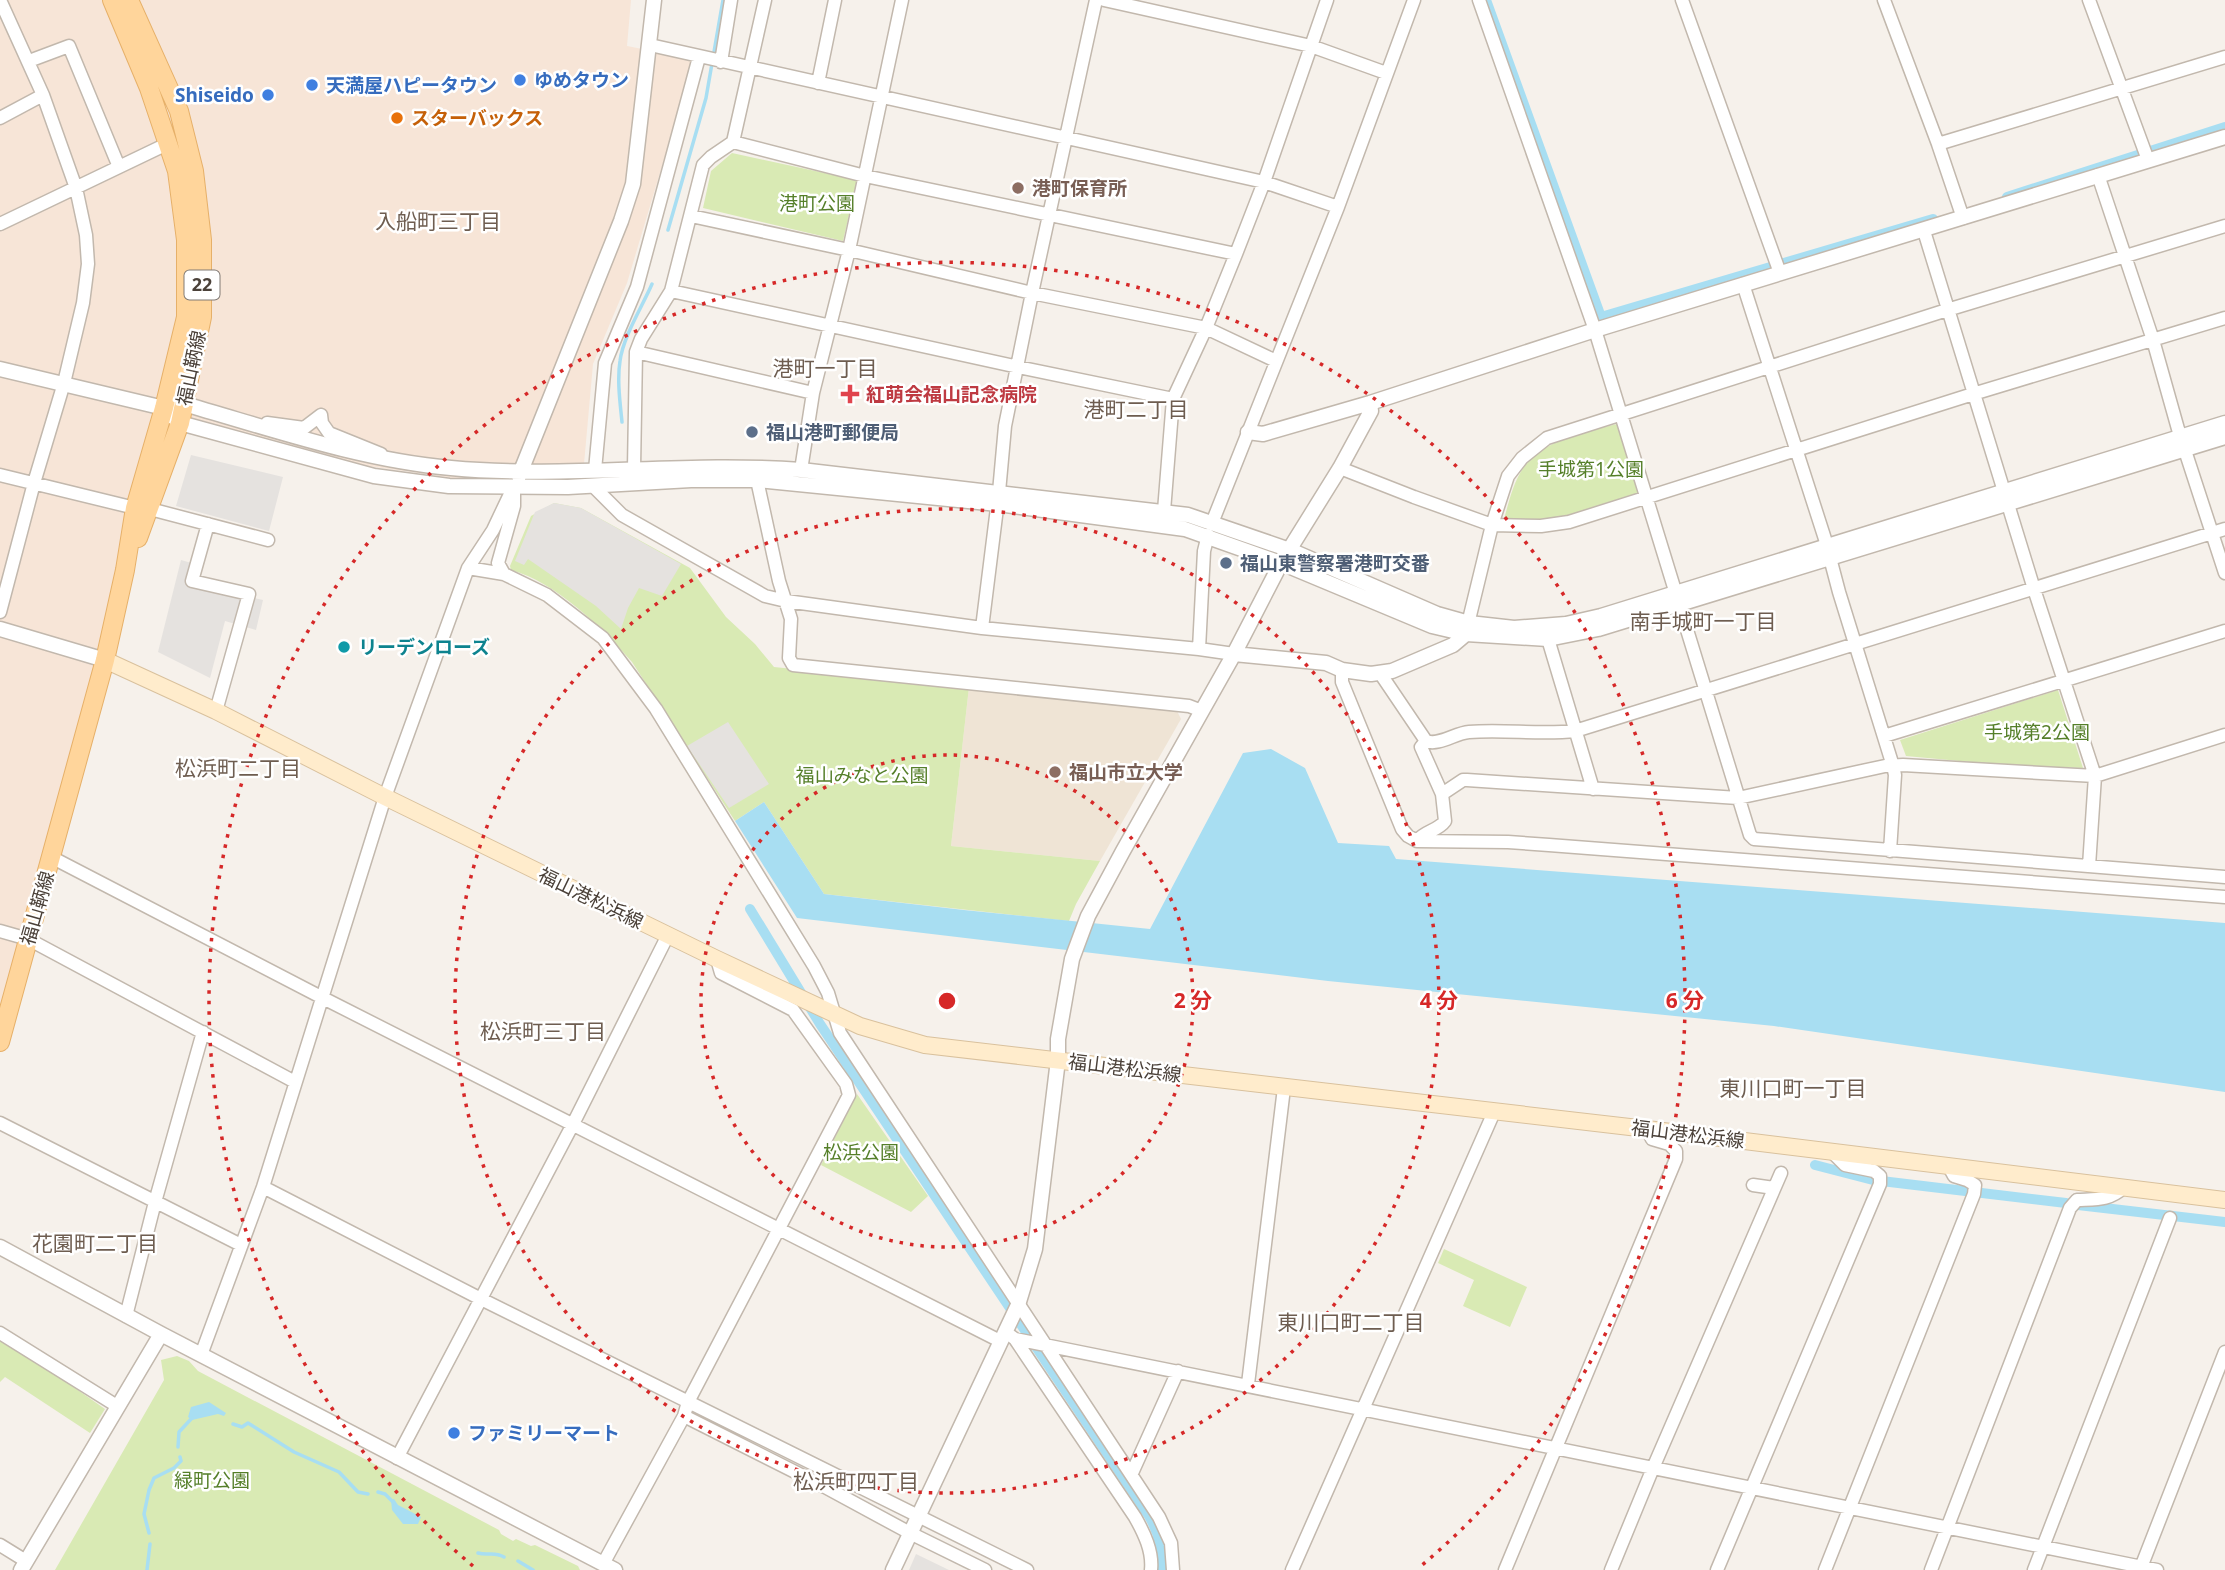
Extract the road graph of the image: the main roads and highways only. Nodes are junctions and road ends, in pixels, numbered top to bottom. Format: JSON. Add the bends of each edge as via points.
{"nodes":[{"id":1,"x":112,"y":0,"type":"edge"},
{"id":2,"x":129,"y":0,"type":"edge"},
{"id":3,"x":143,"y":508,"type":"junction"},
{"id":4,"x":105,"y":660,"type":"junction"},
{"id":5,"x":0,"y":1042,"type":"edge"},
{"id":6,"x":2225,"y":1200,"type":"edge"}],
"edges":[{"from":1,"to":3,"type":"main road","name":"福山鞆線","number":"22","via":[[169,143],[186,240],[186,317]]},
{"from":2,"to":3,"type":"main road","name":"福山鞆線","number":"22","via":[[179,111],[194,171],[202,240],[202,317],[180,423]]},
{"from":3,"to":4,"type":"main road","name":"福山鞆線","number":"22"},
{"from":4,"to":5,"type":"main road","name":"福山鞆線","number":"22"},
{"from":4,"to":6,"type":"main road","name":"福山港松浜線","via":[[717,959],[860,1026],[925,1045]]}]}
